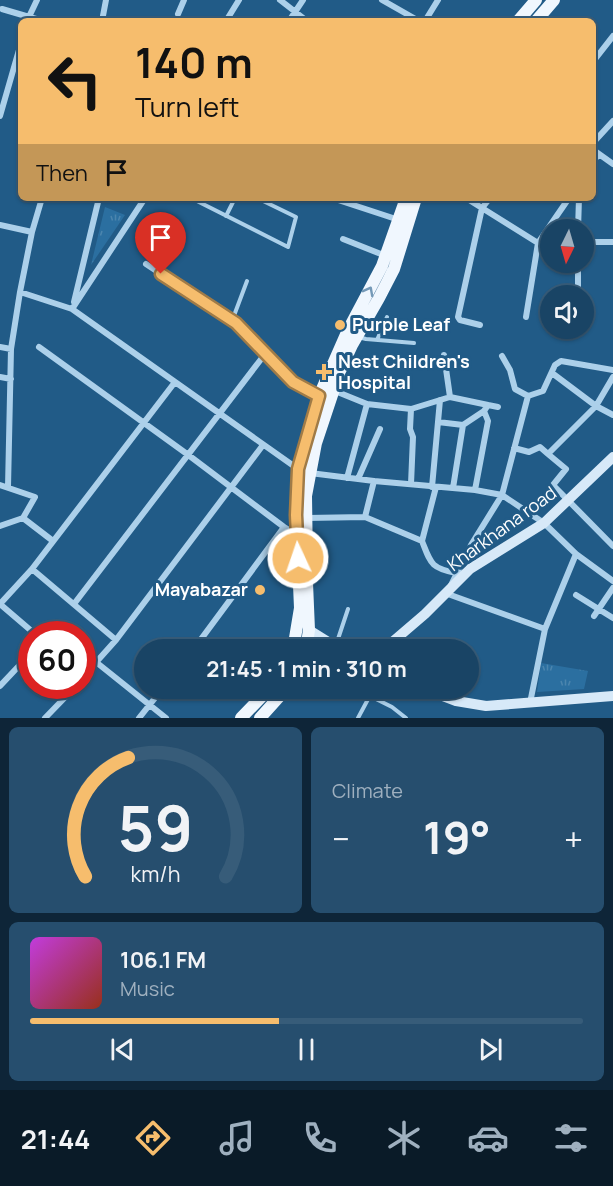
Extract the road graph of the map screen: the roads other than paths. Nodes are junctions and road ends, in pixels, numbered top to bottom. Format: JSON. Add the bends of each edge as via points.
{"nodes":[{"id":1,"x":37,"y":0,"type":"edge"},
{"id":2,"x":106,"y":0,"type":"edge"},
{"id":3,"x":184,"y":0,"type":"edge"},
{"id":4,"x":239,"y":0,"type":"edge"},
{"id":5,"x":280,"y":0,"type":"edge"},
{"id":6,"x":303,"y":0,"type":"edge"},
{"id":7,"x":382,"y":0,"type":"edge"},
{"id":8,"x":438,"y":0,"type":"edge"},
{"id":9,"x":536,"y":0,"type":"edge"},
{"id":10,"x":554,"y":0,"type":"edge"},
{"id":11,"x":2,"y":9,"type":"dead end"},
{"id":12,"x":295,"y":10,"type":"junction"},
{"id":13,"x":178,"y":14,"type":"dead end"},
{"id":14,"x":25,"y":18,"type":"edge"},
{"id":15,"x":28,"y":18,"type":"edge"},
{"id":16,"x":103,"y":18,"type":"edge"},
{"id":17,"x":228,"y":18,"type":"edge"},
{"id":18,"x":291,"y":18,"type":"edge"},
{"id":19,"x":304,"y":18,"type":"edge"},
{"id":20,"x":414,"y":18,"type":"edge"},
{"id":21,"x":427,"y":18,"type":"edge"},
{"id":22,"x":521,"y":18,"type":"edge"},
{"id":23,"x":539,"y":18,"type":"edge"},
{"id":24,"x":613,"y":36,"type":"edge"},
{"id":25,"x":18,"y":53,"type":"edge"},
{"id":26,"x":596,"y":58,"type":"edge"},
{"id":27,"x":0,"y":116,"type":"edge"},
{"id":28,"x":613,"y":121,"type":"edge"},
{"id":29,"x":596,"y":140,"type":"edge"},
{"id":30,"x":596,"y":152,"type":"edge"},
{"id":31,"x":599,"y":154,"type":"junction"},
{"id":32,"x":596,"y":158,"type":"edge"},
{"id":33,"x":613,"y":164,"type":"edge"},
{"id":34,"x":41,"y":201,"type":"edge"},
{"id":35,"x":98,"y":201,"type":"edge"},
{"id":36,"x":143,"y":201,"type":"edge"},
{"id":37,"x":197,"y":201,"type":"edge"},
{"id":38,"x":234,"y":201,"type":"edge"},
{"id":39,"x":263,"y":201,"type":"edge"},
{"id":40,"x":356,"y":201,"type":"edge"},
{"id":41,"x":405,"y":201,"type":"edge"},
{"id":42,"x":415,"y":201,"type":"edge"},
{"id":43,"x":471,"y":201,"type":"edge"},
{"id":44,"x":488,"y":201,"type":"edge"},
{"id":45,"x":567,"y":201,"type":"edge"},
{"id":46,"x":579,"y":201,"type":"edge"},
{"id":47,"x":482,"y":208,"type":"junction"},
{"id":48,"x":226,"y":216,"type":"junction"},
{"id":49,"x":578,"y":219,"type":"edge"},
{"id":50,"x":399,"y":220,"type":"junction"},
{"id":51,"x":0,"y":225,"type":"edge"},
{"id":52,"x":32,"y":232,"type":"junction"},
{"id":53,"x":343,"y":239,"type":"dead end"},
{"id":54,"x":594,"y":242,"type":"edge"},
{"id":55,"x":613,"y":242,"type":"edge"},
{"id":56,"x":538,"y":243,"type":"junction"},
{"id":57,"x":146,"y":264,"type":"dead end"},
{"id":58,"x":387,"y":264,"type":"junction"},
{"id":59,"x":247,"y":281,"type":"dead end"},
{"id":60,"x":20,"y":292,"type":"junction"},
{"id":61,"x":72,"y":309,"type":"junction"},
{"id":62,"x":387,"y":316,"type":"dead end"},
{"id":63,"x":526,"y":318,"type":"dead end"},
{"id":64,"x":232,"y":321,"type":"junction"},
{"id":65,"x":480,"y":325,"type":"dead end"},
{"id":66,"x":357,"y":337,"type":"junction"},
{"id":67,"x":377,"y":340,"type":"junction"},
{"id":68,"x":414,"y":342,"type":"dead end"},
{"id":69,"x":0,"y":347,"type":"edge"},
{"id":70,"x":39,"y":347,"type":"dead end"},
{"id":71,"x":11,"y":349,"type":"junction"},
{"id":72,"x":265,"y":354,"type":"junction"},
{"id":73,"x":444,"y":355,"type":"dead end"},
{"id":74,"x":502,"y":356,"type":"dead end"},
{"id":75,"x":613,"y":370,"type":"edge"},
{"id":76,"x":552,"y":373,"type":"junction"},
{"id":77,"x":0,"y":377,"type":"edge"},
{"id":78,"x":613,"y":377,"type":"edge"},
{"id":79,"x":11,"y":379,"type":"junction"},
{"id":80,"x":176,"y":382,"type":"junction"},
{"id":81,"x":335,"y":391,"type":"junction"},
{"id":82,"x":319,"y":396,"type":"junction"},
{"id":83,"x":528,"y":396,"type":"junction"},
{"id":84,"x":450,"y":397,"type":"junction"},
{"id":85,"x":440,"y":400,"type":"junction"},
{"id":86,"x":367,"y":404,"type":"junction"},
{"id":87,"x":596,"y":406,"type":"junction"},
{"id":88,"x":498,"y":407,"type":"dead end"},
{"id":89,"x":486,"y":408,"type":"junction"},
{"id":90,"x":411,"y":409,"type":"junction"},
{"id":91,"x":219,"y":412,"type":"junction"},
{"id":92,"x":613,"y":415,"type":"edge"},
{"id":93,"x":438,"y":422,"type":"junction"},
{"id":94,"x":145,"y":424,"type":"junction"},
{"id":95,"x":463,"y":425,"type":"junction"},
{"id":96,"x":380,"y":429,"type":"dead end"},
{"id":97,"x":263,"y":445,"type":"junction"},
{"id":98,"x":514,"y":448,"type":"junction"},
{"id":99,"x":187,"y":454,"type":"junction"},
{"id":100,"x":548,"y":454,"type":"junction"},
{"id":101,"x":613,"y":457,"type":"edge"},
{"id":102,"x":304,"y":471,"type":"junction"},
{"id":103,"x":347,"y":478,"type":"junction"},
{"id":104,"x":358,"y":479,"type":"junction"},
{"id":105,"x":374,"y":481,"type":"junction"},
{"id":106,"x":411,"y":484,"type":"junction"},
{"id":107,"x":0,"y":485,"type":"edge"},
{"id":108,"x":8,"y":487,"type":"junction"},
{"id":109,"x":231,"y":487,"type":"junction"},
{"id":110,"x":434,"y":487,"type":"junction"},
{"id":111,"x":453,"y":488,"type":"junction"},
{"id":112,"x":475,"y":490,"type":"junction"},
{"id":113,"x":502,"y":495,"type":"junction"},
{"id":114,"x":569,"y":501,"type":"junction"},
{"id":115,"x":365,"y":517,"type":"junction"},
{"id":116,"x":23,"y":518,"type":"junction"},
{"id":117,"x":306,"y":518,"type":"junction"},
{"id":118,"x":544,"y":523,"type":"junction"},
{"id":119,"x":3,"y":525,"type":"edge"},
{"id":120,"x":284,"y":527,"type":"junction"},
{"id":121,"x":0,"y":532,"type":"edge"},
{"id":122,"x":297,"y":534,"type":"junction"},
{"id":123,"x":53,"y":541,"type":"junction"},
{"id":124,"x":422,"y":541,"type":"junction"},
{"id":125,"x":613,"y":546,"type":"edge"},
{"id":126,"x":576,"y":554,"type":"junction"},
{"id":127,"x":32,"y":569,"type":"junction"},
{"id":128,"x":456,"y":573,"type":"junction"},
{"id":129,"x":613,"y":581,"type":"edge"},
{"id":130,"x":613,"y":588,"type":"edge"},
{"id":131,"x":447,"y":592,"type":"junction"},
{"id":132,"x":576,"y":595,"type":"dead end"},
{"id":133,"x":0,"y":604,"type":"edge"},
{"id":134,"x":74,"y":604,"type":"junction"},
{"id":135,"x":348,"y":609,"type":"dead end"},
{"id":136,"x":596,"y":613,"type":"junction"},
{"id":137,"x":613,"y":618,"type":"edge"},
{"id":138,"x":19,"y":621,"type":"edge"},
{"id":139,"x":545,"y":628,"type":"junction"},
{"id":140,"x":309,"y":630,"type":"junction"},
{"id":141,"x":201,"y":639,"type":"edge"},
{"id":142,"x":295,"y":639,"type":"edge"},
{"id":143,"x":308,"y":639,"type":"edge"},
{"id":144,"x":324,"y":639,"type":"edge"},
{"id":145,"x":340,"y":639,"type":"edge"},
{"id":146,"x":396,"y":639,"type":"edge"},
{"id":147,"x":116,"y":640,"type":"junction"},
{"id":148,"x":96,"y":662,"type":"joint"},
{"id":149,"x":18,"y":667,"type":"edge"},
{"id":150,"x":0,"y":686,"type":"edge"},
{"id":151,"x":613,"y":696,"type":"edge"},
{"id":152,"x":63,"y":699,"type":"edge"},
{"id":153,"x":155,"y":699,"type":"edge"},
{"id":154,"x":259,"y":699,"type":"edge"},
{"id":155,"x":277,"y":699,"type":"edge"},
{"id":156,"x":368,"y":699,"type":"edge"},
{"id":157,"x":376,"y":699,"type":"edge"},
{"id":158,"x":454,"y":699,"type":"edge"},
{"id":159,"x":530,"y":704,"type":"junction"},
{"id":160,"x":150,"y":706,"type":"junction"},
{"id":161,"x":45,"y":718,"type":"edge"},
{"id":162,"x":139,"y":718,"type":"edge"},
{"id":163,"x":166,"y":718,"type":"edge"},
{"id":164,"x":241,"y":718,"type":"edge"},
{"id":165,"x":260,"y":718,"type":"edge"},
{"id":166,"x":358,"y":718,"type":"edge"},
{"id":167,"x":406,"y":718,"type":"edge"}],
"edges":[{"from":1,"to":15,"type":"street"},
{"from":2,"to":16,"type":"street"},
{"from":3,"to":13,"type":"street"},
{"from":4,"to":17,"type":"street"},
{"from":5,"to":12,"type":"street"},
{"from":6,"to":12,"type":"street"},
{"from":7,"to":20,"type":"street"},
{"from":8,"to":21,"type":"street"},
{"from":9,"to":22,"type":"main road"},
{"from":10,"to":23,"type":"main road"},
{"from":11,"to":14,"type":"street"},
{"from":12,"to":18,"type":"street"},
{"from":12,"to":19,"type":"street"},
{"from":24,"to":26,"type":"street"},
{"from":25,"to":27,"type":"street"},
{"from":28,"to":29,"type":"street"},
{"from":30,"to":31,"type":"street"},
{"from":31,"to":32,"type":"street"},
{"from":31,"to":33,"type":"street"},
{"from":34,"to":52,"type":"street"},
{"from":35,"to":61,"type":"street"},
{"from":36,"to":61,"type":"street"},
{"from":37,"to":48,"type":"lane"},
{"from":38,"to":48,"type":"lane"},
{"from":39,"to":48,"type":"lane","via":[[296,217],[288,247]]},
{"from":40,"to":50,"type":"street"},
{"from":41,"to":50,"type":"main road"},
{"from":42,"to":58,"type":"main road"},
{"from":43,"to":47,"type":"street"},
{"from":44,"to":47,"type":"street"},
{"from":45,"to":56,"type":"street"},
{"from":46,"to":49,"type":"street"},
{"from":47,"to":56,"type":"street"},
{"from":47,"to":65,"type":"street","via":[[458,316]]},
{"from":50,"to":58,"type":"main road"},
{"from":51,"to":52,"type":"street"},
{"from":52,"to":60,"type":"street"},
{"from":53,"to":58,"type":"street"},
{"from":54,"to":55,"type":"street"},
{"from":56,"to":63,"type":"street"},
{"from":57,"to":64,"type":"street"},
{"from":58,"to":66,"type":"main road","via":[[379,298]]},
{"from":82,"to":58,"type":"main road","one_way":true,"via":[[348,330]]},
{"from":59,"to":64,"type":"lane"},
{"from":60,"to":61,"type":"street"},
{"from":60,"to":71,"type":"street"},
{"from":61,"to":80,"type":"street"},
{"from":62,"to":67,"type":"lane"},
{"from":64,"to":72,"type":"street"},
{"from":66,"to":67,"type":"lane"},
{"from":66,"to":81,"type":"main road"},
{"from":67,"to":68,"type":"lane"},
{"from":69,"to":71,"type":"street"},
{"from":70,"to":94,"type":"street"},
{"from":71,"to":79,"type":"street"},
{"from":72,"to":82,"type":"street","via":[[293,382]]},
{"from":72,"to":91,"type":"street"},
{"from":73,"to":84,"type":"street"},
{"from":74,"to":83,"type":"street","via":[[515,389]]},
{"from":75,"to":76,"type":"street","via":[[565,360],[555,365]]},
{"from":76,"to":83,"type":"street","via":[[543,391]]},
{"from":76,"to":87,"type":"street"},
{"from":77,"to":79,"type":"street"},
{"from":78,"to":87,"type":"street"},
{"from":79,"to":108,"type":"street"},
{"from":80,"to":91,"type":"street"},
{"from":80,"to":94,"type":"street"},
{"from":81,"to":86,"type":"street"},
{"from":81,"to":102,"type":"main road"},
{"from":82,"to":102,"type":"main road"},
{"from":83,"to":98,"type":"street"},
{"from":84,"to":85,"type":"street"},
{"from":84,"to":89,"type":"street"},
{"from":85,"to":90,"type":"street"},
{"from":85,"to":93,"type":"street"},
{"from":86,"to":90,"type":"street"},
{"from":86,"to":103,"type":"street"},
{"from":87,"to":92,"type":"street"},
{"from":87,"to":100,"type":"street"},
{"from":88,"to":89,"type":"street"},
{"from":89,"to":95,"type":"street"},
{"from":89,"to":112,"type":"street","via":[[488,421]]},
{"from":90,"to":106,"type":"street"},
{"from":91,"to":97,"type":"street"},
{"from":91,"to":99,"type":"street"},
{"from":93,"to":95,"type":"street"},
{"from":93,"to":110,"type":"street"},
{"from":94,"to":99,"type":"street"},
{"from":94,"to":123,"type":"street"},
{"from":95,"to":111,"type":"street"},
{"from":96,"to":104,"type":"street"},
{"from":97,"to":102,"type":"street"},
{"from":97,"to":109,"type":"street"},
{"from":98,"to":100,"type":"street","via":[[529,452],[540,447]]},
{"from":98,"to":113,"type":"street"},
{"from":99,"to":109,"type":"street"},
{"from":99,"to":134,"type":"street"},
{"from":100,"to":114,"type":"street","via":[[566,469],[553,485]]},
{"from":101,"to":114,"type":"street","name":"Kharkhana road"},
{"from":102,"to":103,"type":"street"},
{"from":102,"to":117,"type":"main road"},
{"from":102,"to":122,"type":"main road"},
{"from":103,"to":104,"type":"street"},
{"from":104,"to":105,"type":"street"},
{"from":105,"to":106,"type":"street"},
{"from":105,"to":115,"type":"street"},
{"from":106,"to":110,"type":"street"},
{"from":107,"to":108,"type":"street"},
{"from":108,"to":116,"type":"street","via":[[35,497]]},
{"from":109,"to":120,"type":"street"},
{"from":109,"to":147,"type":"street"},
{"from":110,"to":111,"type":"street"},
{"from":110,"to":124,"type":"street"},
{"from":111,"to":112,"type":"street"},
{"from":112,"to":113,"type":"street"},
{"from":113,"to":118,"type":"street"},
{"from":113,"to":128,"type":"street"},
{"from":114,"to":118,"type":"street","name":"Kharkhana road"},
{"from":114,"to":125,"type":"street"},
{"from":115,"to":117,"type":"street"},
{"from":115,"to":124,"type":"street"},
{"from":116,"to":119,"type":"street"},
{"from":116,"to":123,"type":"street"},
{"from":117,"to":140,"type":"main road"},
{"from":118,"to":126,"type":"street"},
{"from":118,"to":131,"type":"street","name":"Kharkhana road","via":[[470,569]]},
{"from":119,"to":121,"type":"street"},
{"from":120,"to":122,"type":"street"},
{"from":120,"to":141,"type":"street"},
{"from":122,"to":142,"type":"main road","via":[[300,608]]},
{"from":123,"to":127,"type":"street"},
{"from":124,"to":128,"type":"street","via":[[433,565]]},
{"from":126,"to":129,"type":"street"},
{"from":126,"to":139,"type":"street"},
{"from":127,"to":133,"type":"street"},
{"from":127,"to":134,"type":"street"},
{"from":128,"to":131,"type":"street"},
{"from":130,"to":136,"type":"street"},
{"from":131,"to":139,"type":"street"},
{"from":131,"to":146,"type":"street","name":"Kharkhana road"},
{"from":132,"to":136,"type":"street"},
{"from":133,"to":138,"type":"street"},
{"from":134,"to":147,"type":"street"},
{"from":135,"to":145,"type":"lane"},
{"from":136,"to":137,"type":"street"},
{"from":139,"to":159,"type":"street"},
{"from":140,"to":143,"type":"main road"},
{"from":140,"to":144,"type":"street"},
{"from":147,"to":148,"type":"street"},
{"from":148,"to":160,"type":"street"},
{"from":149,"to":150,"type":"street"},
{"from":151,"to":159,"type":"street"},
{"from":152,"to":161,"type":"street"},
{"from":153,"to":160,"type":"street"},
{"from":154,"to":164,"type":"main road"},
{"from":155,"to":165,"type":"main road"},
{"from":156,"to":166,"type":"lane"},
{"from":157,"to":167,"type":"lane"},
{"from":158,"to":159,"type":"street","via":[[472,705]]},
{"from":160,"to":162,"type":"street"},
{"from":160,"to":163,"type":"street"}]}
